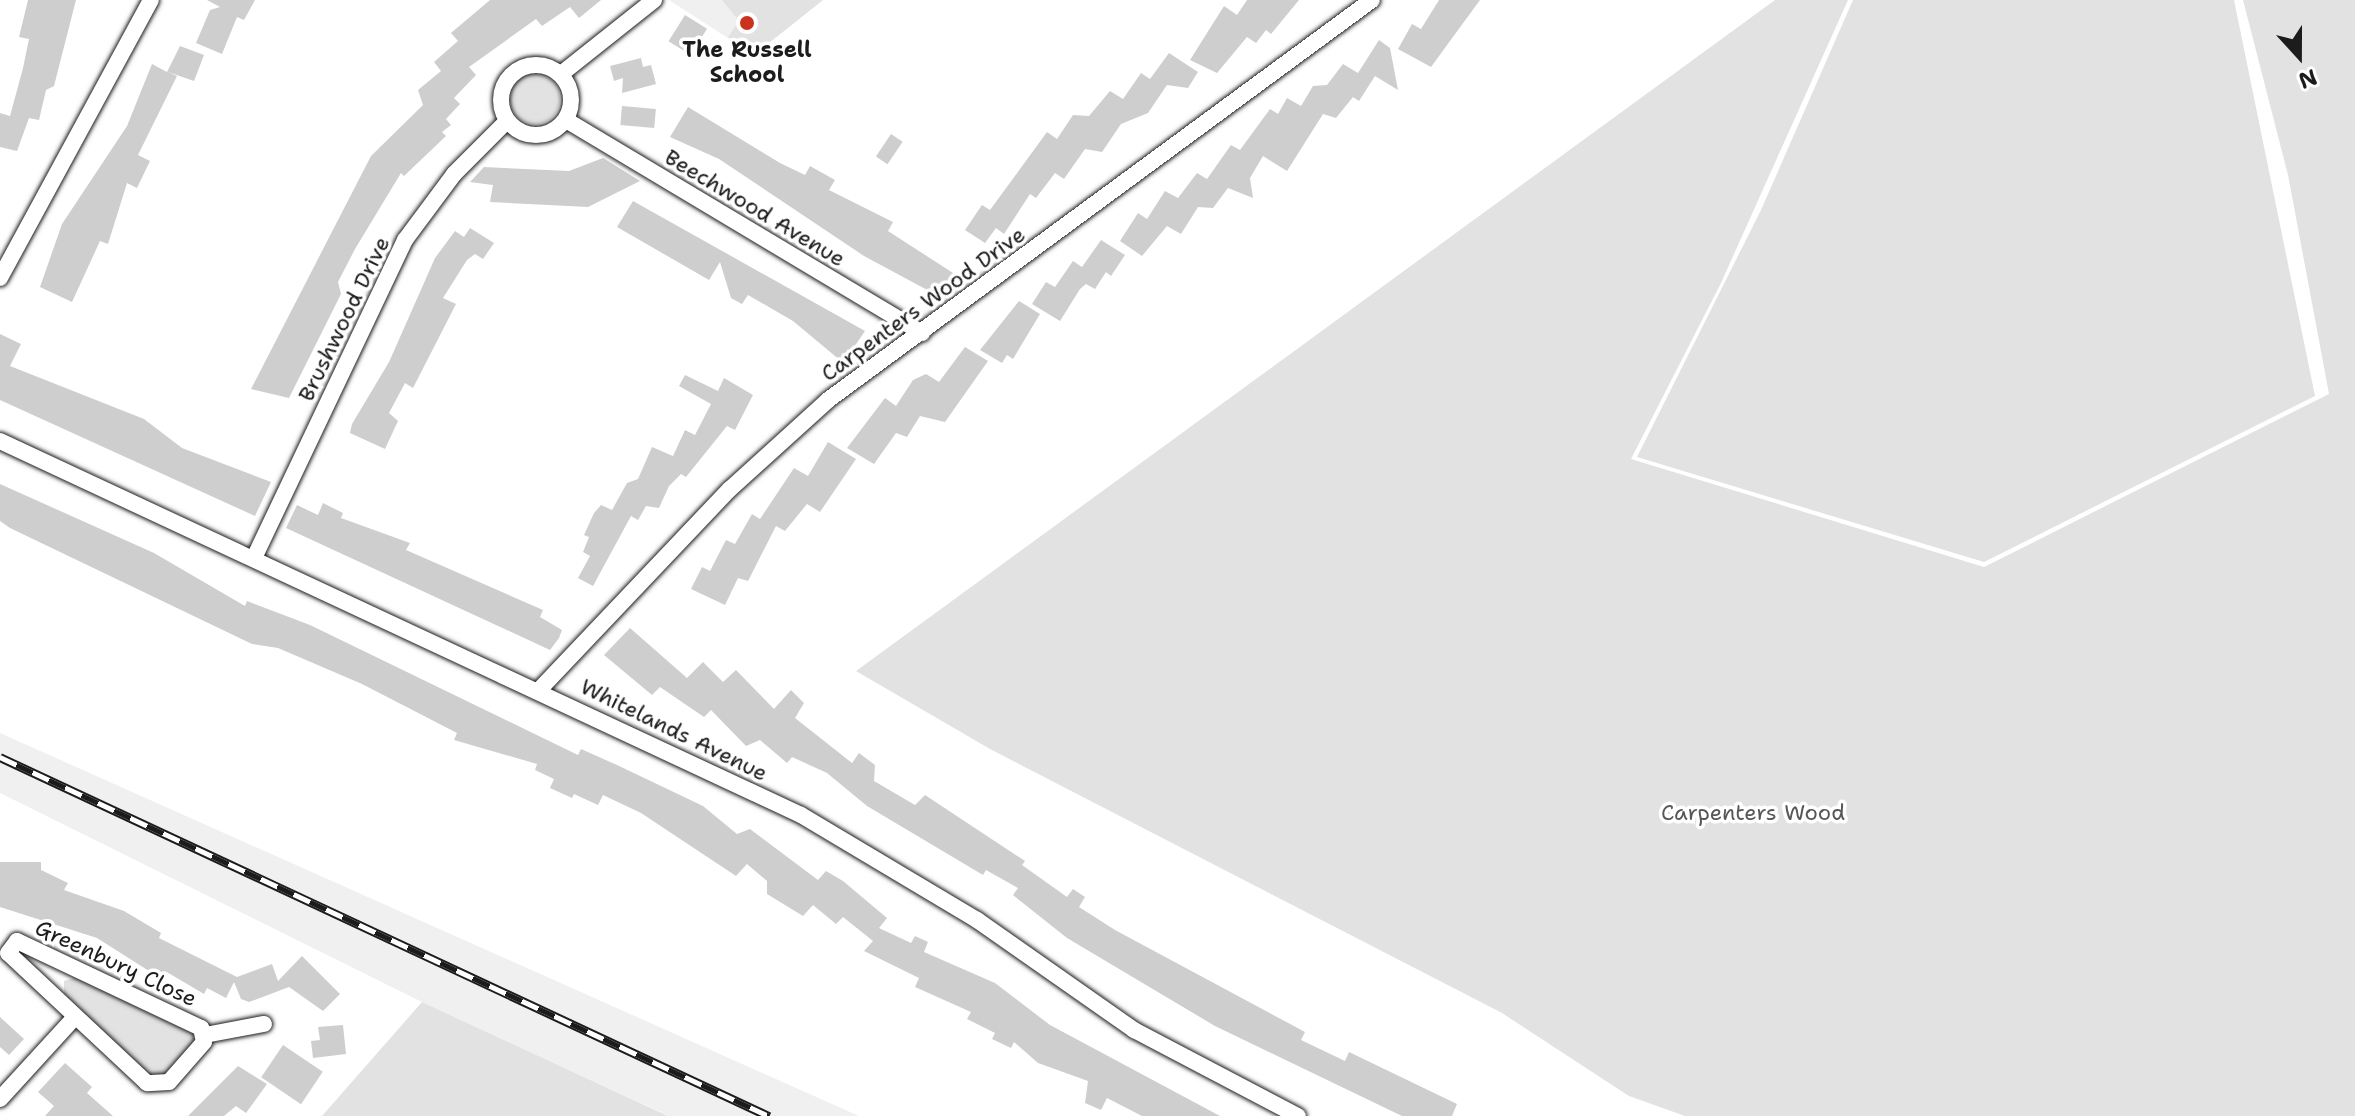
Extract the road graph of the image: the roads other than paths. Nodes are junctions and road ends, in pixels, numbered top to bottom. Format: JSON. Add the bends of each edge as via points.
{"nodes":[{"id":1,"x":151,"y":0,"type":"edge"},
{"id":2,"x":654,"y":0,"type":"edge"},
{"id":3,"x":1372,"y":0,"type":"edge"},
{"id":4,"x":561,"y":74,"type":"junction"},
{"id":5,"x":566,"y":120,"type":"junction"},
{"id":6,"x":507,"y":121,"type":"junction"},
{"id":7,"x":0,"y":278,"type":"edge"},
{"id":8,"x":922,"y":333,"type":"junction"},
{"id":9,"x":0,"y":441,"type":"edge"},
{"id":10,"x":254,"y":558,"type":"junction"},
{"id":11,"x":540,"y":689,"type":"junction"},
{"id":12,"x":71,"y":966,"type":"junction"},
{"id":13,"x":50,"y":994,"type":"junction"},
{"id":14,"x":74,"y":1018,"type":"junction"},
{"id":15,"x":264,"y":1024,"type":"dead end"},
{"id":16,"x":205,"y":1035,"type":"junction"},
{"id":17,"x":0,"y":1099,"type":"edge"},
{"id":18,"x":1298,"y":1116,"type":"edge"}],
"edges":[{"from":1,"to":7,"type":"street"},
{"from":2,"to":4,"type":"street"},
{"from":3,"to":8,"type":"street","name":"Carpenters Wood Drive"},
{"from":4,"to":5,"type":"street","via":[[571,92]]},
{"from":4,"to":6,"type":"street","via":[[540,64],[517,69],[502,87]]},
{"from":5,"to":6,"type":"street","via":[[535,135]]},
{"from":5,"to":8,"type":"street","name":"Beechwood Avenue"},
{"from":6,"to":10,"type":"street","name":"Brushwood Drive","via":[[454,174],[405,240]]},
{"from":8,"to":11,"type":"street","name":"Carpenters Wood Drive","via":[[828,400],[730,489]]},
{"from":9,"to":10,"type":"street","name":"Whitelands Avenue"},
{"from":10,"to":11,"type":"street","name":"Whitelands Avenue"},
{"from":11,"to":18,"type":"street","name":"Whitelands Avenue","via":[[801,815],[977,920],[1134,1030]]},
{"from":12,"to":13,"type":"street"},
{"from":12,"to":13,"type":"street","name":"Greenbury Close","via":[[17,941],[8,945],[8,953]]},
{"from":12,"to":16,"type":"street","name":"Greenbury Close"},
{"from":13,"to":14,"type":"street","name":"Greenbury Close"},
{"from":14,"to":16,"type":"street","name":"Greenbury Close","via":[[147,1083],[160,1085],[169,1082]]},
{"from":14,"to":17,"type":"street"},
{"from":15,"to":16,"type":"street","name":"Greenbury Close"}]}
